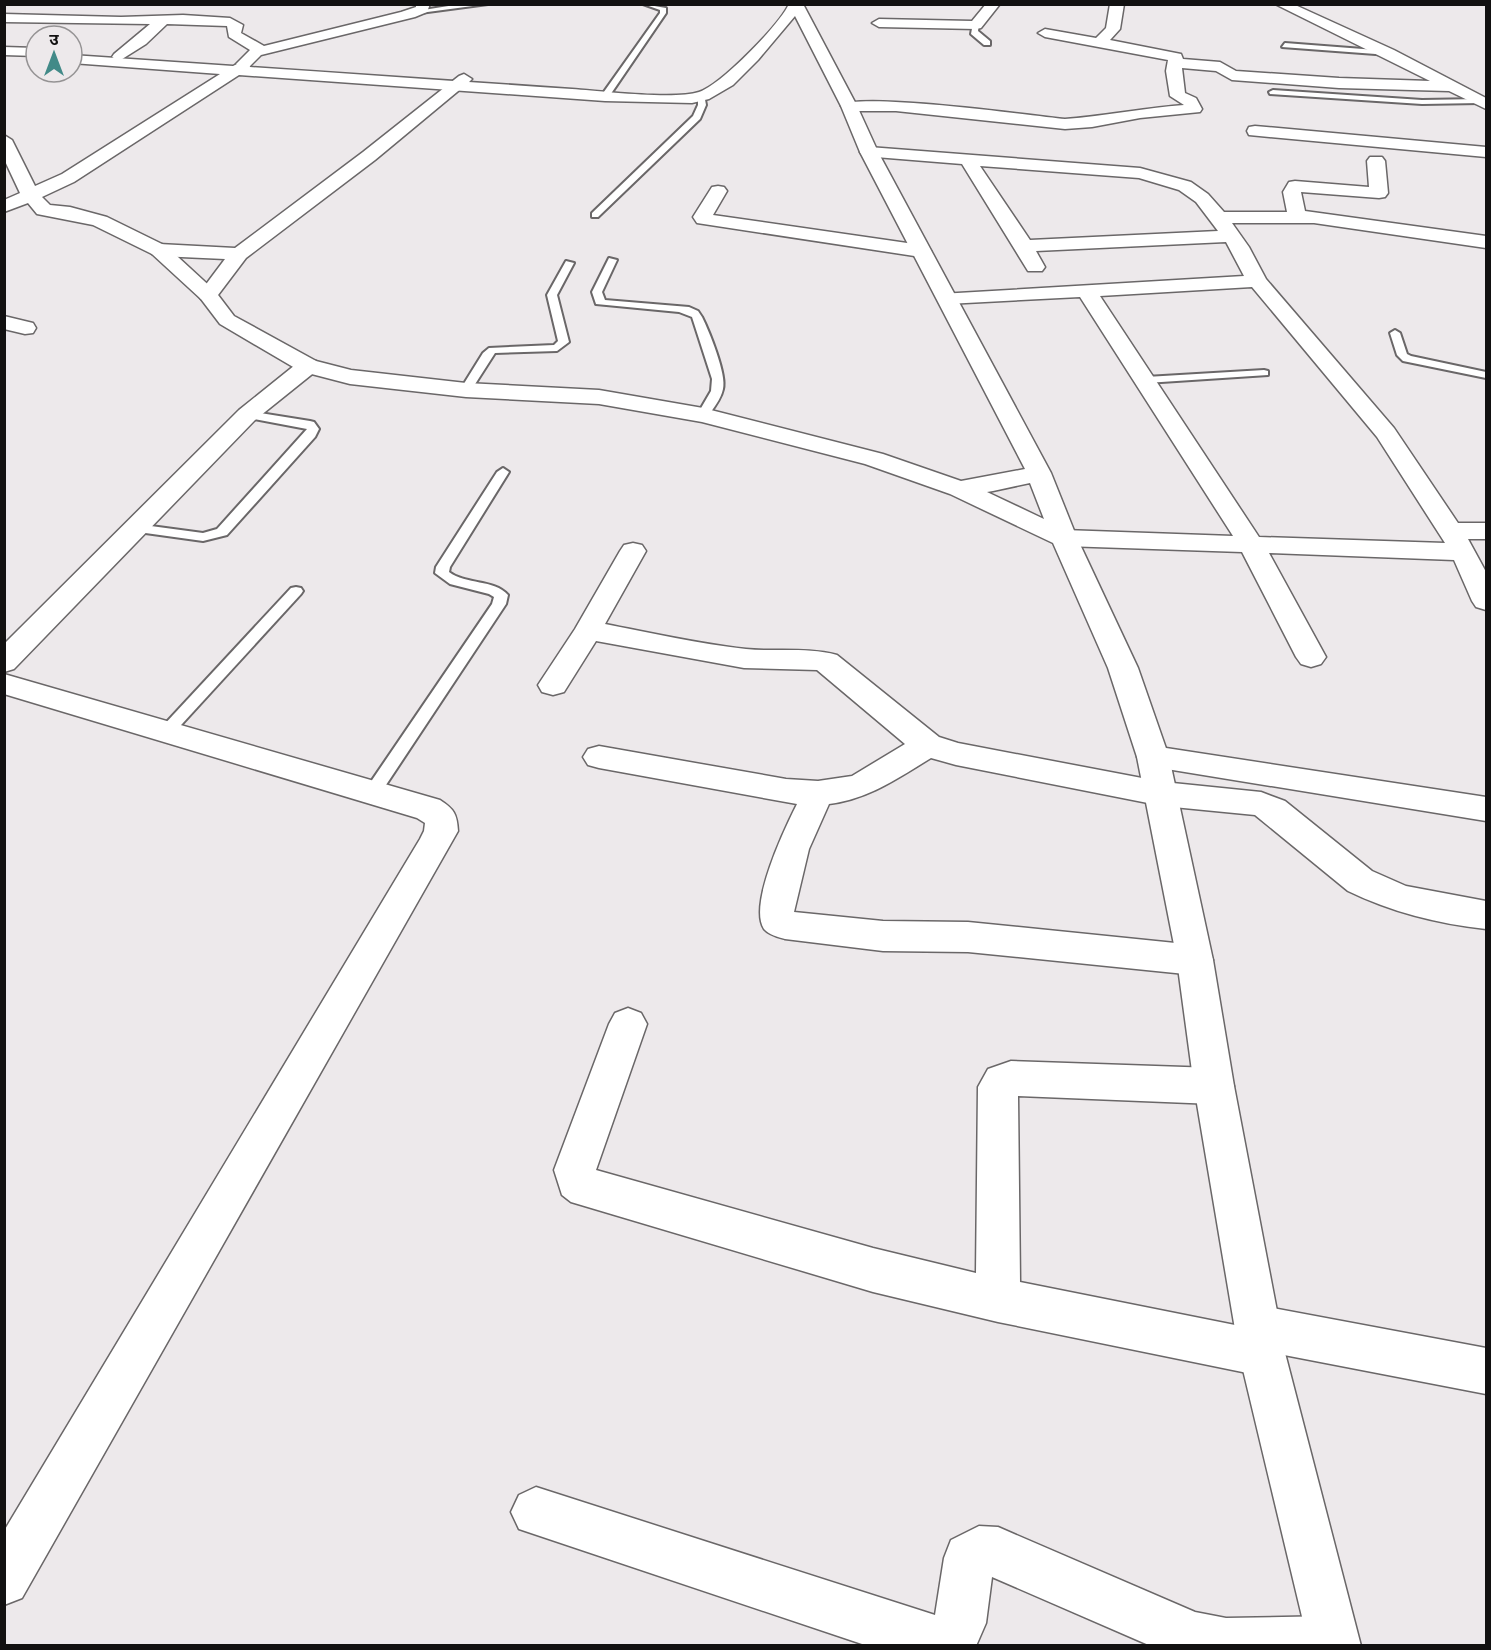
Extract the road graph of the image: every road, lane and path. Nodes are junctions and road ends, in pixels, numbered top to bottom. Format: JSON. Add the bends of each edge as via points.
{"nodes":[{"id":1,"x":485,"y":4,"type":"edge"},
{"id":2,"x":646,"y":4,"type":"edge"},
{"id":3,"x":994,"y":4,"type":"edge"},
{"id":4,"x":1117,"y":4,"type":"edge"},
{"id":5,"x":1281,"y":4,"type":"edge"},
{"id":6,"x":796,"y":5,"type":"edge"},
{"id":7,"x":422,"y":8,"type":"edge"},
{"id":8,"x":4,"y":18,"type":"edge"},
{"id":9,"x":163,"y":20,"type":"junction"},
{"id":10,"x":879,"y":23,"type":"dead end"},
{"id":11,"x":976,"y":26,"type":"junction"},
{"id":12,"x":1045,"y":33,"type":"dead end"},
{"id":13,"x":1100,"y":42,"type":"junction"},
{"id":14,"x":987,"y":43,"type":"dead end"},
{"id":15,"x":1285,"y":45,"type":"dead end"},
{"id":16,"x":4,"y":51,"type":"edge"},
{"id":17,"x":259,"y":51,"type":"junction"},
{"id":18,"x":1389,"y":52,"type":"junction"},
{"id":19,"x":24,"y":53,"type":"edge"},
{"id":20,"x":24,"y":55,"type":"edge"},
{"id":21,"x":84,"y":55,"type":"edge"},
{"id":22,"x":4,"y":57,"type":"edge"},
{"id":23,"x":118,"y":57,"type":"junction"},
{"id":24,"x":84,"y":59,"type":"edge"},
{"id":25,"x":1175,"y":63,"type":"junction"},
{"id":26,"x":242,"y":66,"type":"junction"},
{"id":27,"x":461,"y":81,"type":"junction"},
{"id":28,"x":1451,"y":86,"type":"junction"},
{"id":29,"x":608,"y":92,"type":"junction"},
{"id":30,"x":1273,"y":92,"type":"dead end"},
{"id":31,"x":701,"y":96,"type":"junction"},
{"id":32,"x":1483,"y":103,"type":"edge"},
{"id":33,"x":849,"y":106,"type":"junction"},
{"id":34,"x":1255,"y":131,"type":"dead end"},
{"id":35,"x":4,"y":140,"type":"edge"},
{"id":36,"x":869,"y":152,"type":"junction"},
{"id":37,"x":1486,"y":152,"type":"edge"},
{"id":38,"x":968,"y":159,"type":"junction"},
{"id":39,"x":1376,"y":161,"type":"dead end"},
{"id":40,"x":718,"y":191,"type":"dead end"},
{"id":41,"x":37,"y":202,"type":"junction"},
{"id":42,"x":4,"y":207,"type":"edge"},
{"id":43,"x":4,"y":213,"type":"edge"},
{"id":44,"x":595,"y":215,"type":"dead end"},
{"id":45,"x":1297,"y":216,"type":"junction"},
{"id":46,"x":1226,"y":227,"type":"junction"},
{"id":47,"x":1486,"y":242,"type":"edge"},
{"id":48,"x":1024,"y":246,"type":"junction"},
{"id":49,"x":159,"y":250,"type":"junction"},
{"id":50,"x":921,"y":250,"type":"junction"},
{"id":51,"x":239,"y":254,"type":"junction"},
{"id":52,"x":612,"y":260,"type":"dead end"},
{"id":53,"x":569,"y":263,"type":"dead end"},
{"id":54,"x":1257,"y":281,"type":"junction"},
{"id":55,"x":1087,"y":291,"type":"junction"},
{"id":56,"x":1048,"y":293,"type":"junction"},
{"id":57,"x":208,"y":296,"type":"junction"},
{"id":58,"x":947,"y":298,"type":"junction"},
{"id":59,"x":4,"y":322,"type":"edge"},
{"id":60,"x":25,"y":328,"type":"dead end"},
{"id":61,"x":1395,"y":333,"type":"dead end"},
{"id":62,"x":308,"y":366,"type":"junction"},
{"id":63,"x":1264,"y":373,"type":"dead end"},
{"id":64,"x":1486,"y":375,"type":"edge"},
{"id":65,"x":1146,"y":380,"type":"junction"},
{"id":66,"x":466,"y":390,"type":"junction"},
{"id":67,"x":247,"y":415,"type":"junction"},
{"id":68,"x":703,"y":415,"type":"junction"},
{"id":69,"x":503,"y":471,"type":"dead end"},
{"id":70,"x":1039,"y":473,"type":"junction"},
{"id":71,"x":959,"y":489,"type":"junction"},
{"id":72,"x":136,"y":528,"type":"junction"},
{"id":73,"x":1486,"y":531,"type":"edge"},
{"id":74,"x":1064,"y":538,"type":"junction"},
{"id":75,"x":1457,"y":542,"type":"junction"},
{"id":76,"x":1251,"y":544,"type":"junction"},
{"id":77,"x":633,"y":551,"type":"dead end"},
{"id":78,"x":296,"y":591,"type":"dead end"},
{"id":79,"x":1486,"y":601,"type":"edge"},
{"id":80,"x":588,"y":630,"type":"junction"},
{"id":81,"x":1311,"y":657,"type":"dead end"},
{"id":82,"x":4,"y":662,"type":"edge"},
{"id":83,"x":4,"y":684,"type":"edge"},
{"id":84,"x":553,"y":685,"type":"dead end"},
{"id":85,"x":166,"y":732,"type":"junction"},
{"id":86,"x":928,"y":745,"type":"junction"},
{"id":87,"x":599,"y":757,"type":"dead end"},
{"id":88,"x":1153,"y":757,"type":"junction"},
{"id":89,"x":372,"y":793,"type":"junction"},
{"id":90,"x":818,"y":793,"type":"junction"},
{"id":91,"x":1162,"y":794,"type":"junction"},
{"id":92,"x":1486,"y":809,"type":"edge"},
{"id":93,"x":1486,"y":915,"type":"edge"},
{"id":94,"x":1195,"y":960,"type":"junction"},
{"id":95,"x":628,"y":1023,"type":"dead end"},
{"id":96,"x":1214,"y":1086,"type":"junction"},
{"id":97,"x":998,"y":1300,"type":"junction"},
{"id":98,"x":1260,"y":1340,"type":"junction"},
{"id":99,"x":1486,"y":1371,"type":"edge"},
{"id":100,"x":536,"y":1512,"type":"dead end"},
{"id":101,"x":4,"y":1580,"type":"edge"},
{"id":102,"x":1334,"y":1644,"type":"edge"},
{"id":103,"x":1226,"y":1645,"type":"edge"}],
"edges":[{"from":1,"to":7,"type":"lane"},
{"from":2,"to":29,"type":"lane","via":[[659,6],[663,12]]},
{"from":3,"to":11,"type":"street"},
{"from":4,"to":13,"type":"street","via":[[1113,29]]},
{"from":5,"to":18,"type":"street"},
{"from":6,"to":31,"type":"street","via":[[729,81]]},
{"from":6,"to":33,"type":"street"},
{"from":7,"to":17,"type":"street","via":[[310,42]]},
{"from":8,"to":9,"type":"street"},
{"from":9,"to":17,"type":"street","via":[[233,23],[234,34]]},
{"from":9,"to":23,"type":"street"},
{"from":10,"to":11,"type":"street"},
{"from":11,"to":14,"type":"lane","via":[[974,32]]},
{"from":12,"to":13,"type":"street"},
{"from":13,"to":25,"type":"street","via":[[1173,56],[1177,58]]},
{"from":15,"to":18,"type":"lane"},
{"from":16,"to":19,"type":"street"},
{"from":17,"to":26,"type":"street"},
{"from":18,"to":28,"type":"street"},
{"from":20,"to":22,"type":"street"},
{"from":21,"to":23,"type":"street"},
{"from":23,"to":26,"type":"street"},
{"from":24,"to":26,"type":"street"},
{"from":25,"to":28,"type":"street","via":[[1220,67],[1232,75]]},
{"from":25,"to":33,"type":"street","via":[[1178,96],[1190,101],[1192,110],[1065,124],[896,106]]},
{"from":26,"to":27,"type":"street"},
{"from":26,"to":41,"type":"street"},
{"from":27,"to":29,"type":"street"},
{"from":27,"to":51,"type":"street"},
{"from":28,"to":32,"type":"street"},
{"from":29,"to":31,"type":"street"},
{"from":30,"to":32,"type":"lane"},
{"from":31,"to":44,"type":"lane","via":[[697,117]]},
{"from":33,"to":36,"type":"street"},
{"from":34,"to":37,"type":"street"},
{"from":35,"to":41,"type":"street"},
{"from":36,"to":38,"type":"street"},
{"from":36,"to":50,"type":"street"},
{"from":38,"to":46,"type":"street","via":[[1165,178],[1202,198]]},
{"from":38,"to":48,"type":"street"},
{"from":39,"to":45,"type":"street","via":[[1379,194],[1295,186],[1292,192]]},
{"from":40,"to":50,"type":"street","via":[[704,219]]},
{"from":41,"to":42,"type":"street"},
{"from":41,"to":43,"type":"street"},
{"from":41,"to":49,"type":"street","via":[[100,221]]},
{"from":45,"to":46,"type":"street"},
{"from":45,"to":47,"type":"street"},
{"from":46,"to":48,"type":"street"},
{"from":46,"to":54,"type":"street"},
{"from":48,"to":56,"type":"street"},
{"from":49,"to":51,"type":"street"},
{"from":49,"to":57,"type":"street"},
{"from":50,"to":58,"type":"street"},
{"from":51,"to":57,"type":"street"},
{"from":52,"to":68,"type":"lane","via":[[597,292],[600,302],[619,307],[685,309],[695,314],[720,379],[718,392]]},
{"from":53,"to":66,"type":"lane","via":[[552,295],[562,345],[493,350]]},
{"from":54,"to":55,"type":"street"},
{"from":54,"to":75,"type":"street","via":[[1386,433]]},
{"from":55,"to":56,"type":"street"},
{"from":55,"to":65,"type":"street"},
{"from":56,"to":58,"type":"street"},
{"from":57,"to":62,"type":"street","via":[[227,320]]},
{"from":58,"to":70,"type":"street"},
{"from":59,"to":60,"type":"street"},
{"from":61,"to":64,"type":"lane","via":[[1407,359]]},
{"from":62,"to":66,"type":"street","via":[[350,377]]},
{"from":62,"to":67,"type":"street"},
{"from":63,"to":65,"type":"lane"},
{"from":65,"to":76,"type":"street"},
{"from":66,"to":68,"type":"street","via":[[598,397]]},
{"from":67,"to":72,"type":"street"},
{"from":67,"to":72,"type":"lane","via":[[310,425],[313,429],[222,532],[204,537]]},
{"from":68,"to":71,"type":"street","via":[[874,459]]},
{"from":69,"to":89,"type":"lane","via":[[442,573],[448,579],[493,589],[501,596],[499,604]]},
{"from":70,"to":71,"type":"street"},
{"from":70,"to":74,"type":"street"},
{"from":71,"to":74,"type":"street"},
{"from":72,"to":82,"type":"street"},
{"from":73,"to":75,"type":"street"},
{"from":74,"to":76,"type":"street"},
{"from":74,"to":88,"type":"street","via":[[1123,668]]},
{"from":75,"to":76,"type":"street","via":[[1327,549]]},
{"from":75,"to":79,"type":"street"},
{"from":76,"to":81,"type":"street"},
{"from":77,"to":80,"type":"street"},
{"from":78,"to":85,"type":"lane"},
{"from":80,"to":84,"type":"street"},
{"from":80,"to":86,"type":"street","via":[[726,656],[767,660],[814,658],[827,662]]},
{"from":83,"to":85,"type":"street"},
{"from":85,"to":89,"type":"street"},
{"from":86,"to":90,"type":"street","via":[[863,784]]},
{"from":86,"to":91,"type":"street","via":[[956,754]]},
{"from":87,"to":90,"type":"street","via":[[786,792]]},
{"from":88,"to":91,"type":"street"},
{"from":88,"to":92,"type":"street"},
{"from":89,"to":101,"type":"street","via":[[428,809],[441,817],[441,831]]},
{"from":90,"to":94,"type":"street","via":[[792,849],[776,912],[777,921],[785,925],[883,936],[968,937]]},
{"from":91,"to":93,"type":"street","via":[[1261,804],[1374,889],[1411,903]]},
{"from":91,"to":94,"type":"street"},
{"from":94,"to":96,"type":"street"},
{"from":95,"to":97,"type":"street","via":[[575,1170],[577,1181],[586,1188],[784,1246]]},
{"from":96,"to":97,"type":"street","via":[[1011,1078],[1002,1081],[998,1088]]},
{"from":96,"to":98,"type":"street"},
{"from":97,"to":98,"type":"street"},
{"from":98,"to":99,"type":"street"},
{"from":98,"to":102,"type":"street"},
{"from":100,"to":103,"type":"street","via":[[937,1642],[951,1636],[960,1623],[969,1558],[979,1551],[998,1552],[1194,1638]]},
{"from":102,"to":103,"type":"street"}]}
